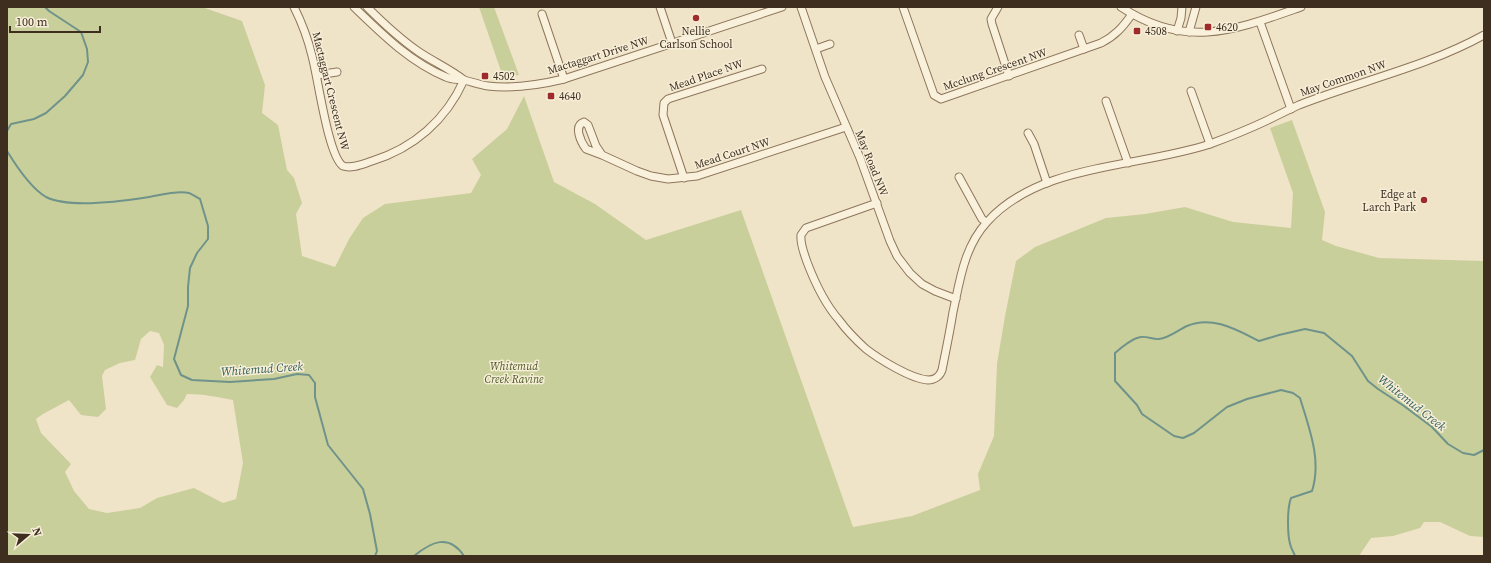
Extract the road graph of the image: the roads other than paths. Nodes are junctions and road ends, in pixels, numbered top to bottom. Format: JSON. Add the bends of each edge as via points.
{"nodes":[{"id":1,"x":294,"y":7,"type":"edge"},
{"id":2,"x":354,"y":7,"type":"edge"},
{"id":3,"x":367,"y":7,"type":"edge"},
{"id":4,"x":660,"y":7,"type":"edge"},
{"id":5,"x":782,"y":7,"type":"edge"},
{"id":6,"x":801,"y":7,"type":"edge"},
{"id":7,"x":903,"y":7,"type":"edge"},
{"id":8,"x":998,"y":7,"type":"edge"},
{"id":9,"x":1121,"y":7,"type":"edge"},
{"id":10,"x":1182,"y":7,"type":"edge"},
{"id":11,"x":1196,"y":7,"type":"edge"},
{"id":12,"x":1301,"y":7,"type":"edge"},
{"id":13,"x":542,"y":14,"type":"dead end"},
{"id":14,"x":1132,"y":14,"type":"junction"},
{"id":15,"x":1260,"y":22,"type":"junction"},
{"id":16,"x":1177,"y":31,"type":"junction"},
{"id":17,"x":1189,"y":32,"type":"junction"},
{"id":18,"x":1079,"y":35,"type":"dead end"},
{"id":19,"x":1484,"y":35,"type":"edge"},
{"id":20,"x":672,"y":43,"type":"junction"},
{"id":21,"x":830,"y":44,"type":"dead end"},
{"id":22,"x":816,"y":49,"type":"junction"},
{"id":23,"x":1084,"y":49,"type":"junction"},
{"id":24,"x":762,"y":69,"type":"dead end"},
{"id":25,"x":337,"y":72,"type":"dead end"},
{"id":26,"x":317,"y":75,"type":"junction"},
{"id":27,"x":1009,"y":76,"type":"junction"},
{"id":28,"x":564,"y":79,"type":"junction"},
{"id":29,"x":464,"y":80,"type":"junction"},
{"id":30,"x":1191,"y":91,"type":"dead end"},
{"id":31,"x":1106,"y":101,"type":"dead end"},
{"id":32,"x":1290,"y":109,"type":"junction"},
{"id":33,"x":846,"y":127,"type":"junction"},
{"id":34,"x":1028,"y":133,"type":"dead end"},
{"id":35,"x":1210,"y":144,"type":"junction"},
{"id":36,"x":602,"y":155,"type":"dead end"},
{"id":37,"x":1128,"y":163,"type":"junction"},
{"id":38,"x":959,"y":177,"type":"dead end"},
{"id":39,"x":684,"y":178,"type":"junction"},
{"id":40,"x":1046,"y":183,"type":"junction"},
{"id":41,"x":877,"y":204,"type":"junction"},
{"id":42,"x":986,"y":222,"type":"junction"},
{"id":43,"x":956,"y":299,"type":"junction"}],
"edges":[{"from":1,"to":26,"type":"street","name":"Mactaggart Crescent NW","via":[[307,39]]},
{"from":2,"to":29,"type":"street","name":"Mactaggart Drive NW","via":[[390,41],[417,61],[448,78]]},
{"from":3,"to":29,"type":"street","name":"Mactaggart Drive NW","via":[[409,45]]},
{"from":4,"to":20,"type":"street"},
{"from":5,"to":20,"type":"street","name":"Mactaggart Drive NW"},
{"from":6,"to":22,"type":"street","name":"May Road NW"},
{"from":7,"to":27,"type":"street","name":"Mcclung Crescent NW","via":[[936,97],[943,98]]},
{"from":8,"to":27,"type":"street","via":[[991,19],[992,27]]},
{"from":9,"to":14,"type":"street"},
{"from":10,"to":16,"type":"street"},
{"from":11,"to":17,"type":"street"},
{"from":12,"to":15,"type":"street"},
{"from":13,"to":28,"type":"street"},
{"from":14,"to":16,"type":"street","via":[[1157,26]]},
{"from":14,"to":23,"type":"street","name":"Mcclung Crescent NW","via":[[1113,36]]},
{"from":15,"to":17,"type":"street","via":[[1216,32]]},
{"from":15,"to":32,"type":"street"},
{"from":16,"to":17,"type":"street"},
{"from":18,"to":23,"type":"street"},
{"from":19,"to":32,"type":"street","name":"May Common NW","via":[[1437,57]]},
{"from":20,"to":28,"type":"street","name":"Mactaggart Drive NW"},
{"from":21,"to":22,"type":"street"},
{"from":22,"to":33,"type":"street","name":"May Road NW"},
{"from":23,"to":27,"type":"street","name":"Mcclung Crescent NW"},
{"from":24,"to":39,"type":"street","name":"Mead Place NW","via":[[668,99],[664,103],[663,115]]},
{"from":25,"to":26,"type":"street"},
{"from":26,"to":29,"type":"street","name":"Mactaggart Crescent NW","via":[[330,137],[339,163],[346,167],[358,166],[390,155],[418,139],[450,106]]},
{"from":28,"to":29,"type":"street","name":"Mactaggart Drive NW","via":[[512,87],[488,86]]},
{"from":30,"to":35,"type":"street"},
{"from":31,"to":37,"type":"street"},
{"from":32,"to":35,"type":"street","name":"May Common NW","via":[[1250,129]]},
{"from":33,"to":39,"type":"street","name":"Mead Court NW"},
{"from":33,"to":41,"type":"street","name":"May Road NW"},
{"from":34,"to":40,"type":"street"},
{"from":35,"to":37,"type":"street","name":"May Common NW"},
{"from":36,"to":39,"type":"street","name":"Mead Court NW","via":[[651,176]]},
{"from":37,"to":40,"type":"street","name":"May Common NW","via":[[1084,171]]},
{"from":38,"to":42,"type":"street"},
{"from":40,"to":42,"type":"street","name":"May Common NW","via":[[1017,196]]},
{"from":41,"to":43,"type":"street","name":"May Road NW","via":[[892,248],[906,269],[929,288]]},
{"from":41,"to":43,"type":"street","name":"May Common NW","via":[[808,227],[801,235],[801,245],[815,282],[826,304],[840,322],[858,342],[883,360],[899,370],[931,380],[942,370]]},
{"from":42,"to":43,"type":"street","name":"May Common NW","via":[[966,258]]}]}
